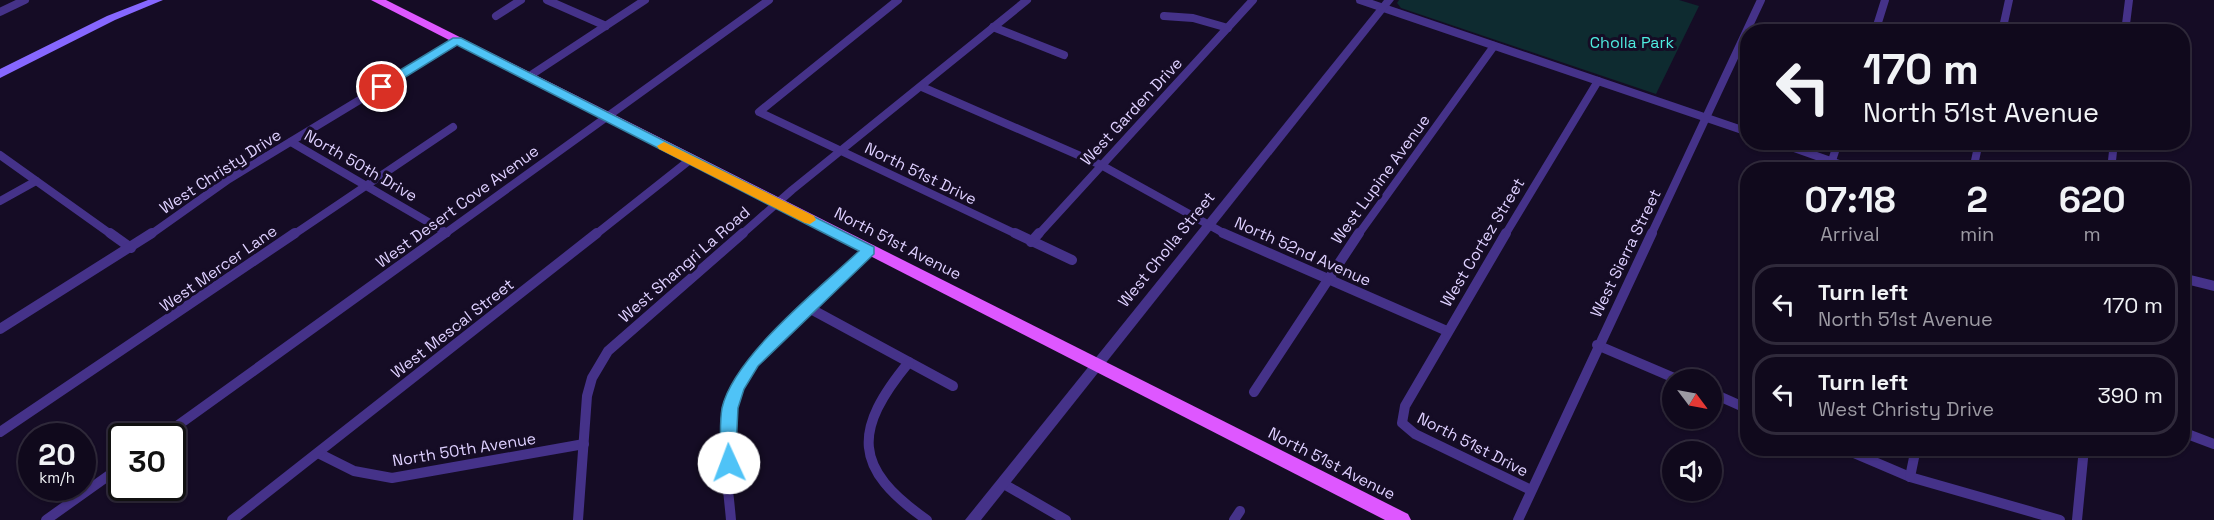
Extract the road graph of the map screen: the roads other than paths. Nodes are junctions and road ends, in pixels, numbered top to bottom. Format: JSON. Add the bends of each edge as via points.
{"nodes":[{"id":1,"x":25,"y":0,"type":"edge"},
{"id":2,"x":136,"y":0,"type":"edge"},
{"id":3,"x":158,"y":0,"type":"edge"},
{"id":4,"x":377,"y":0,"type":"edge"},
{"id":5,"x":521,"y":0,"type":"edge"},
{"id":6,"x":547,"y":0,"type":"edge"},
{"id":7,"x":645,"y":0,"type":"edge"},
{"id":8,"x":769,"y":0,"type":"edge"},
{"id":9,"x":898,"y":0,"type":"edge"},
{"id":10,"x":1027,"y":0,"type":"edge"},
{"id":11,"x":1253,"y":0,"type":"edge"},
{"id":12,"x":1360,"y":0,"type":"edge"},
{"id":13,"x":1761,"y":0,"type":"edge"},
{"id":14,"x":1885,"y":0,"type":"edge"},
{"id":15,"x":2009,"y":0,"type":"edge"},
{"id":16,"x":2128,"y":0,"type":"edge"},
{"id":17,"x":1386,"y":4,"type":"edge"},
{"id":18,"x":0,"y":12,"type":"edge"},
{"id":19,"x":496,"y":16,"type":"dead end"},
{"id":20,"x":1164,"y":16,"type":"dead end"},
{"id":21,"x":111,"y":18,"type":"junction"},
{"id":22,"x":1750,"y":24,"type":"edge"},
{"id":23,"x":1878,"y":24,"type":"edge"},
{"id":24,"x":2004,"y":24,"type":"edge"},
{"id":25,"x":2126,"y":24,"type":"edge"},
{"id":26,"x":606,"y":27,"type":"junction"},
{"id":27,"x":993,"y":27,"type":"junction"},
{"id":28,"x":1228,"y":28,"type":"junction"},
{"id":29,"x":457,"y":40,"type":"junction"},
{"id":30,"x":1494,"y":46,"type":"junction"},
{"id":31,"x":1740,"y":46,"type":"edge"},
{"id":32,"x":1064,"y":56,"type":"dead end"},
{"id":33,"x":0,"y":74,"type":"edge"},
{"id":34,"x":528,"y":77,"type":"junction"},
{"id":35,"x":1598,"y":81,"type":"junction"},
{"id":36,"x":922,"y":87,"type":"junction"},
{"id":37,"x":607,"y":117,"type":"junction"},
{"id":38,"x":1707,"y":119,"type":"junction"},
{"id":39,"x":453,"y":128,"type":"dead end"},
{"id":40,"x":1740,"y":129,"type":"edge"},
{"id":41,"x":291,"y":142,"type":"junction"},
{"id":42,"x":1795,"y":150,"type":"edge"},
{"id":43,"x":839,"y":151,"type":"junction"},
{"id":44,"x":0,"y":155,"type":"edge"},
{"id":45,"x":690,"y":159,"type":"junction"},
{"id":46,"x":1823,"y":162,"type":"edge"},
{"id":47,"x":1101,"y":165,"type":"junction"},
{"id":48,"x":36,"y":181,"type":"junction"},
{"id":49,"x":365,"y":185,"type":"junction"},
{"id":50,"x":0,"y":201,"type":"edge"},
{"id":51,"x":777,"y":203,"type":"junction"},
{"id":52,"x":1208,"y":225,"type":"junction"},
{"id":53,"x":447,"y":233,"type":"junction"},
{"id":54,"x":1031,"y":242,"type":"junction"},
{"id":55,"x":131,"y":248,"type":"junction"},
{"id":56,"x":869,"y":250,"type":"junction"},
{"id":57,"x":1072,"y":260,"type":"dead end"},
{"id":58,"x":1327,"y":278,"type":"junction"},
{"id":59,"x":2190,"y":280,"type":"edge"},
{"id":60,"x":2214,"y":286,"type":"edge"},
{"id":61,"x":808,"y":308,"type":"junction"},
{"id":62,"x":0,"y":328,"type":"edge"},
{"id":63,"x":1447,"y":331,"type":"junction"},
{"id":64,"x":1597,"y":345,"type":"junction"},
{"id":65,"x":909,"y":362,"type":"junction"},
{"id":66,"x":1096,"y":365,"type":"junction"},
{"id":67,"x":1662,"y":373,"type":"edge"},
{"id":68,"x":953,"y":386,"type":"dead end"},
{"id":69,"x":1254,"y":392,"type":"dead end"},
{"id":70,"x":1722,"y":397,"type":"edge"},
{"id":71,"x":1740,"y":403,"type":"edge"},
{"id":72,"x":181,"y":423,"type":"edge"},
{"id":73,"x":1402,"y":423,"type":"joint"},
{"id":74,"x":0,"y":432,"type":"edge"},
{"id":75,"x":2190,"y":435,"type":"edge"},
{"id":76,"x":584,"y":444,"type":"junction"},
{"id":77,"x":2214,"y":444,"type":"edge"},
{"id":78,"x":318,"y":453,"type":"junction"},
{"id":79,"x":1861,"y":456,"type":"edge"},
{"id":80,"x":1914,"y":456,"type":"edge"},
{"id":81,"x":2083,"y":456,"type":"edge"},
{"id":82,"x":108,"y":476,"type":"edge"},
{"id":83,"x":1910,"y":477,"type":"junction"},
{"id":84,"x":1002,"y":483,"type":"junction"},
{"id":85,"x":1531,"y":490,"type":"junction"},
{"id":86,"x":46,"y":520,"type":"edge"},
{"id":87,"x":232,"y":520,"type":"edge"},
{"id":88,"x":578,"y":520,"type":"edge"},
{"id":89,"x":731,"y":520,"type":"edge"},
{"id":90,"x":927,"y":520,"type":"edge"},
{"id":91,"x":972,"y":520,"type":"edge"},
{"id":92,"x":1066,"y":520,"type":"edge"},
{"id":93,"x":1402,"y":520,"type":"edge"},
{"id":94,"x":1518,"y":520,"type":"edge"},
{"id":95,"x":2060,"y":520,"type":"edge"},
{"id":96,"x":2077,"y":520,"type":"edge"}],
"edges":[{"from":1,"to":18,"type":"street"},
{"from":2,"to":21,"type":"main road"},
{"from":3,"to":21,"type":"main road"},
{"from":4,"to":29,"type":"main road","name":"North 51st Avenue"},
{"from":5,"to":19,"type":"street"},
{"from":6,"to":26,"type":"street"},
{"from":7,"to":26,"type":"street"},
{"from":8,"to":37,"type":"street","name":"West Desert Cove Avenue"},
{"from":9,"to":43,"type":"street","name":"North 51st Drive","via":[[759,112]]},
{"from":10,"to":27,"type":"street","name":"West Shangri La Road"},
{"from":11,"to":28,"type":"street","name":"West Garden Drive"},
{"from":12,"to":17,"type":"street"},
{"from":13,"to":22,"type":"street","name":"West Sierra Street"},
{"from":14,"to":23,"type":"street"},
{"from":15,"to":24,"type":"street"},
{"from":16,"to":25,"type":"street"},
{"from":17,"to":30,"type":"street"},
{"from":17,"to":52,"type":"street","name":"West Cholla Street"},
{"from":20,"to":28,"type":"street","via":[[1193,18]]},
{"from":21,"to":33,"type":"main road"},
{"from":26,"to":34,"type":"street"},
{"from":27,"to":32,"type":"street"},
{"from":27,"to":36,"type":"street","name":"West Shangri La Road"},
{"from":28,"to":47,"type":"street","name":"West Garden Drive"},
{"from":29,"to":34,"type":"main road","name":"North 51st Avenue"},
{"from":29,"to":41,"type":"street","name":"West Christy Drive"},
{"from":30,"to":35,"type":"street"},
{"from":30,"to":58,"type":"street","name":"West Lupine Avenue"},
{"from":31,"to":38,"type":"street","name":"West Sierra Street"},
{"from":34,"to":37,"type":"main road","name":"North 51st Avenue"},
{"from":35,"to":38,"type":"street"},
{"from":35,"to":63,"type":"street","name":"West Cortez Street"},
{"from":36,"to":43,"type":"street","name":"West Shangri La Road"},
{"from":36,"to":47,"type":"street","name":"North 52nd Avenue"},
{"from":37,"to":45,"type":"main road","name":"North 51st Avenue"},
{"from":37,"to":53,"type":"street","name":"West Desert Cove Avenue"},
{"from":38,"to":40,"type":"street"},
{"from":38,"to":64,"type":"street","name":"West Sierra Street"},
{"from":39,"to":49,"type":"street","name":"West Mercer Lane"},
{"from":41,"to":49,"type":"street","name":"North 50th Drive"},
{"from":41,"to":55,"type":"street","name":"West Christy Drive","via":[[229,179]]},
{"from":42,"to":46,"type":"street"},
{"from":43,"to":51,"type":"street","name":"West Shangri La Road"},
{"from":43,"to":54,"type":"street","name":"North 51st Drive"},
{"from":44,"to":48,"type":"street"},
{"from":45,"to":51,"type":"main road","name":"North 51st Avenue"},
{"from":45,"to":78,"type":"street","name":"West Mescal Street"},
{"from":47,"to":52,"type":"street","name":"North 52nd Avenue"},
{"from":47,"to":54,"type":"street","name":"West Garden Drive"},
{"from":48,"to":50,"type":"street"},
{"from":48,"to":55,"type":"street"},
{"from":49,"to":53,"type":"street","name":"North 50th Drive"},
{"from":49,"to":74,"type":"street","name":"West Mercer Lane"},
{"from":51,"to":56,"type":"main road","name":"North 51st Avenue"},
{"from":51,"to":76,"type":"street","name":"West Shangri La Road","via":[[608,351],[592,378]]},
{"from":52,"to":58,"type":"street","name":"North 52nd Avenue"},
{"from":52,"to":66,"type":"street","name":"West Cholla Street"},
{"from":53,"to":72,"type":"street","name":"West Desert Cove Avenue"},
{"from":54,"to":57,"type":"street","name":"North 51st Drive"},
{"from":55,"to":62,"type":"street","name":"West Christy Drive"},
{"from":56,"to":61,"type":"street"},
{"from":56,"to":66,"type":"main road","name":"North 51st Avenue"},
{"from":58,"to":63,"type":"street","name":"North 52nd Avenue"},
{"from":58,"to":69,"type":"street","name":"West Lupine Avenue"},
{"from":59,"to":60,"type":"street"},
{"from":61,"to":65,"type":"street"},
{"from":61,"to":89,"type":"street","via":[[753,362],[737,387],[728,428]]},
{"from":63,"to":73,"type":"street","name":"West Cortez Street","via":[[1405,406]]},
{"from":64,"to":67,"type":"street"},
{"from":64,"to":85,"type":"street","name":"West Sierra Street"},
{"from":65,"to":68,"type":"street"},
{"from":65,"to":90,"type":"street","via":[[877,402],[867,448],[877,479],[893,497]]},
{"from":66,"to":84,"type":"street","name":"West Cholla Street"},
{"from":66,"to":93,"type":"main road","name":"North 51st Avenue"},
{"from":70,"to":71,"type":"street"},
{"from":73,"to":85,"type":"street","name":"North 51st Drive","via":[[1416,434]]},
{"from":75,"to":77,"type":"street"},
{"from":76,"to":78,"type":"street","name":"North 50th Avenue","via":[[392,478],[354,471]]},
{"from":76,"to":88,"type":"street","name":"West Shangri La Road"},
{"from":78,"to":87,"type":"street","name":"West Mescal Street"},
{"from":79,"to":83,"type":"street"},
{"from":80,"to":83,"type":"street"},
{"from":81,"to":96,"type":"street"},
{"from":82,"to":86,"type":"street"},
{"from":83,"to":95,"type":"street"},
{"from":84,"to":91,"type":"street","name":"West Cholla Street"},
{"from":84,"to":92,"type":"street"},
{"from":85,"to":94,"type":"street","name":"West Sierra Street"}]}
